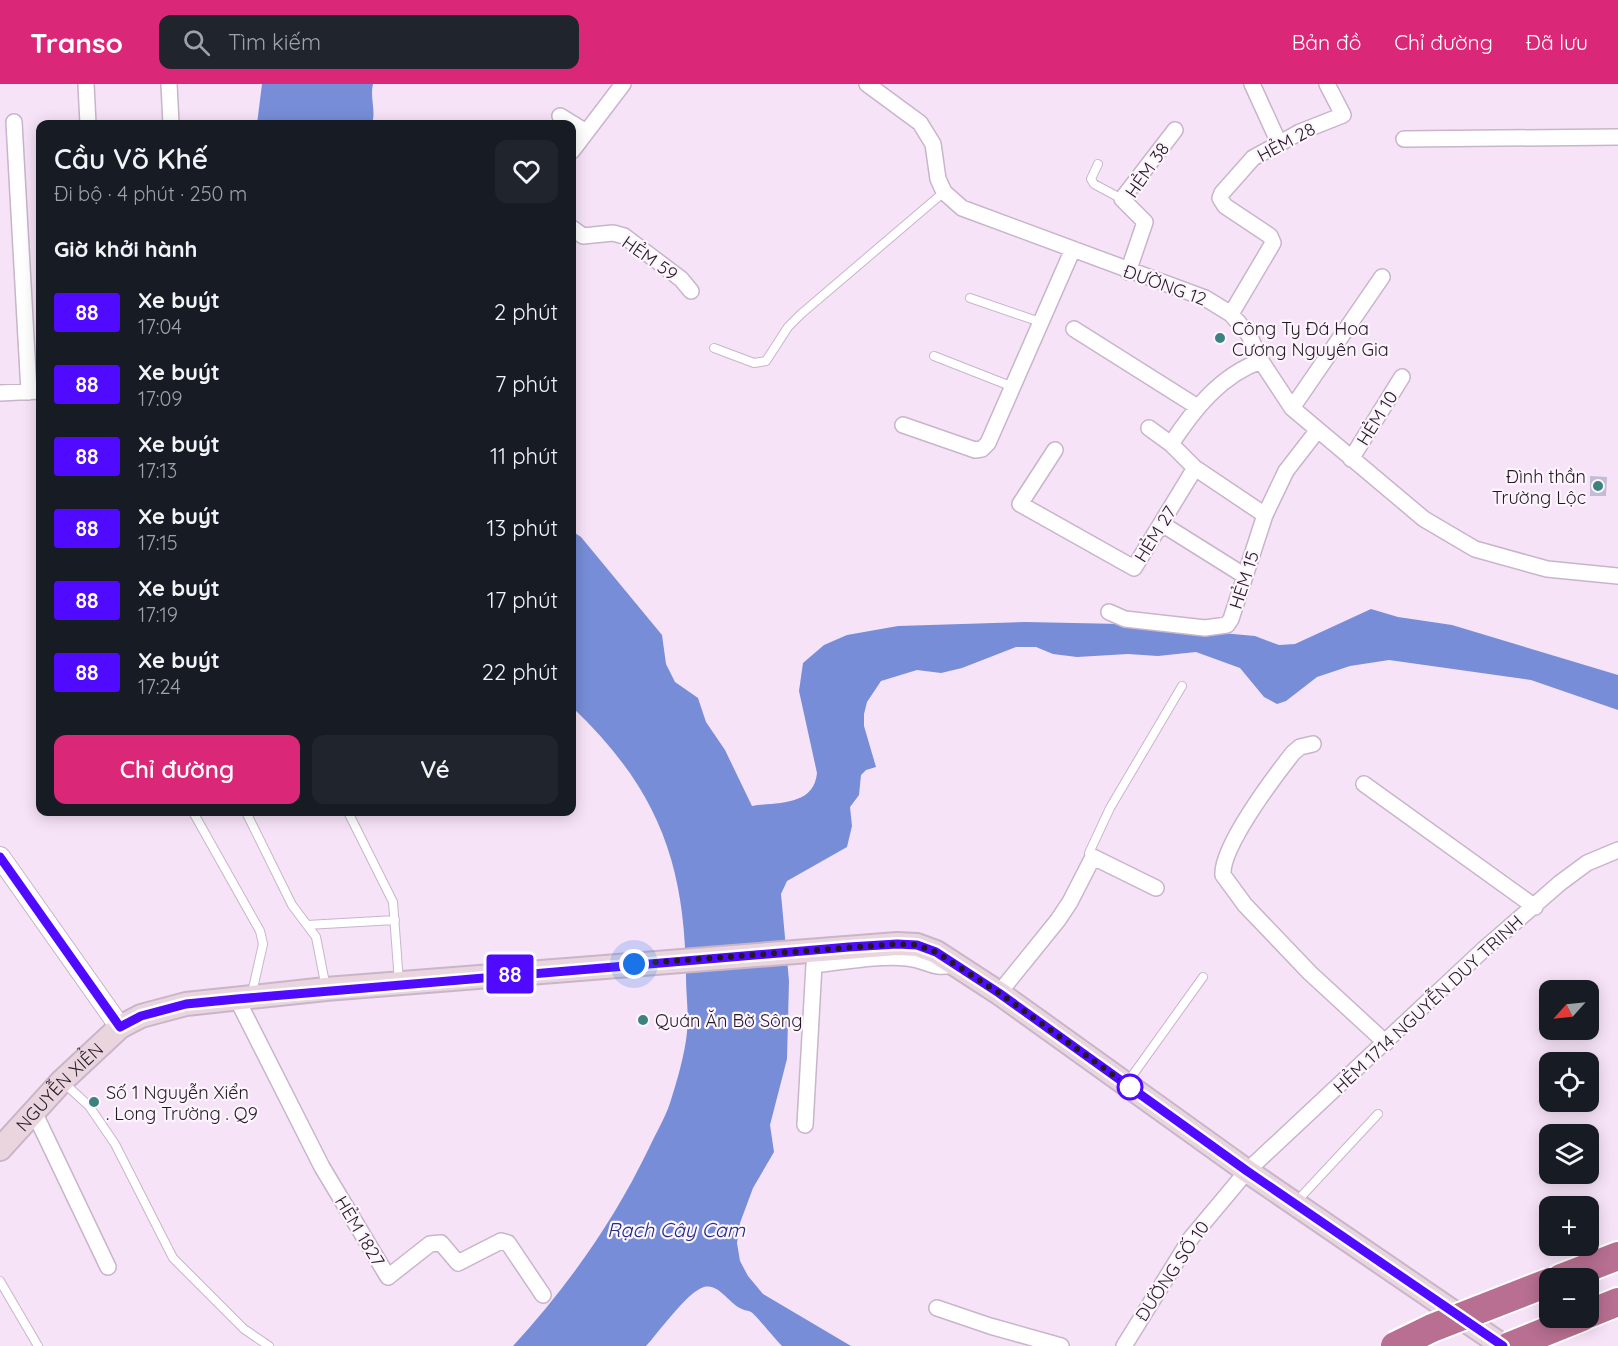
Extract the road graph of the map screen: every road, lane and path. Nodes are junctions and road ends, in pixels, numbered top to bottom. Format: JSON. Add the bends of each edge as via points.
{"nodes":[{"id":1,"x":86,"y":84,"type":"edge"},
{"id":2,"x":169,"y":84,"type":"edge"},
{"id":3,"x":623,"y":84,"type":"edge"},
{"id":4,"x":867,"y":84,"type":"edge"},
{"id":5,"x":1252,"y":84,"type":"edge"},
{"id":6,"x":1327,"y":84,"type":"edge"},
{"id":7,"x":560,"y":116,"type":"dead end"},
{"id":8,"x":88,"y":120,"type":"edge"},
{"id":9,"x":171,"y":120,"type":"edge"},
{"id":10,"x":566,"y":120,"type":"edge"},
{"id":11,"x":14,"y":122,"type":"dead end"},
{"id":12,"x":576,"y":126,"type":"edge"},
{"id":13,"x":1175,"y":130,"type":"dead end"},
{"id":14,"x":586,"y":132,"type":"junction"},
{"id":15,"x":1618,"y":137,"type":"edge"},
{"id":16,"x":1404,"y":140,"type":"dead end"},
{"id":17,"x":1279,"y":143,"type":"junction"},
{"id":18,"x":576,"y":146,"type":"edge"},
{"id":19,"x":1098,"y":164,"type":"dead end"},
{"id":20,"x":944,"y":192,"type":"junction"},
{"id":21,"x":1122,"y":199,"type":"junction"},
{"id":22,"x":576,"y":231,"type":"edge"},
{"id":23,"x":1073,"y":249,"type":"junction"},
{"id":24,"x":1128,"y":272,"type":"junction"},
{"id":25,"x":1382,"y":277,"type":"dead end"},
{"id":26,"x":691,"y":291,"type":"dead end"},
{"id":27,"x":970,"y":298,"type":"dead end"},
{"id":28,"x":1231,"y":314,"type":"junction"},
{"id":29,"x":1041,"y":322,"type":"junction"},
{"id":30,"x":1074,"y":329,"type":"dead end"},
{"id":31,"x":714,"y":348,"type":"dead end"},
{"id":32,"x":934,"y":356,"type":"dead end"},
{"id":33,"x":1261,"y":361,"type":"junction"},
{"id":34,"x":1402,"y":377,"type":"dead end"},
{"id":35,"x":1013,"y":387,"type":"junction"},
{"id":36,"x":35,"y":391,"type":"edge"},
{"id":37,"x":0,"y":393,"type":"edge"},
{"id":38,"x":1196,"y":406,"type":"junction"},
{"id":39,"x":1292,"y":408,"type":"junction"},
{"id":40,"x":903,"y":425,"type":"dead end"},
{"id":41,"x":1149,"y":428,"type":"dead end"},
{"id":42,"x":1317,"y":431,"type":"junction"},
{"id":43,"x":1171,"y":444,"type":"junction"},
{"id":44,"x":1055,"y":450,"type":"dead end"},
{"id":45,"x":1351,"y":459,"type":"junction"},
{"id":46,"x":1195,"y":468,"type":"junction"},
{"id":47,"x":1265,"y":515,"type":"junction"},
{"id":48,"x":1162,"y":524,"type":"junction"},
{"id":49,"x":1245,"y":576,"type":"junction"},
{"id":50,"x":1618,"y":576,"type":"edge"},
{"id":51,"x":1109,"y":612,"type":"dead end"},
{"id":52,"x":1182,"y":686,"type":"dead end"},
{"id":53,"x":1313,"y":744,"type":"dead end"},
{"id":54,"x":1364,"y":784,"type":"dead end"},
{"id":55,"x":195,"y":816,"type":"edge"},
{"id":56,"x":248,"y":816,"type":"edge"},
{"id":57,"x":350,"y":816,"type":"edge"},
{"id":58,"x":1618,"y":850,"type":"edge"},
{"id":59,"x":0,"y":857,"type":"edge"},
{"id":60,"x":1093,"y":857,"type":"junction"},
{"id":61,"x":1156,"y":888,"type":"dead end"},
{"id":62,"x":1535,"y":907,"type":"junction"},
{"id":63,"x":395,"y":920,"type":"junction"},
{"id":64,"x":307,"y":925,"type":"junction"},
{"id":65,"x":956,"y":965,"type":"junction"},
{"id":66,"x":1203,"y":977,"type":"dead end"},
{"id":67,"x":399,"y":983,"type":"junction"},
{"id":68,"x":326,"y":990,"type":"junction"},
{"id":69,"x":999,"y":993,"type":"junction"},
{"id":70,"x":244,"y":998,"type":"junction"},
{"id":71,"x":120,"y":1027,"type":"junction"},
{"id":72,"x":1386,"y":1043,"type":"junction"},
{"id":73,"x":62,"y":1081,"type":"junction"},
{"id":74,"x":1126,"y":1084,"type":"junction"},
{"id":75,"x":34,"y":1112,"type":"junction"},
{"id":76,"x":1378,"y":1114,"type":"dead end"},
{"id":77,"x":805,"y":1125,"type":"dead end"},
{"id":78,"x":0,"y":1149,"type":"edge"},
{"id":79,"x":1247,"y":1171,"type":"junction"},
{"id":80,"x":1296,"y":1202,"type":"junction"},
{"id":81,"x":1618,"y":1256,"type":"edge"},
{"id":82,"x":108,"y":1266,"type":"dead end"},
{"id":83,"x":1587,"y":1268,"type":"edge"},
{"id":84,"x":0,"y":1281,"type":"edge"},
{"id":85,"x":1539,"y":1286,"type":"edge"},
{"id":86,"x":543,"y":1295,"type":"dead end"},
{"id":87,"x":1618,"y":1302,"type":"edge"},
{"id":88,"x":937,"y":1308,"type":"dead end"},
{"id":89,"x":1599,"y":1310,"type":"edge"},
{"id":90,"x":1555,"y":1328,"type":"edge"},
{"id":91,"x":38,"y":1346,"type":"edge"},
{"id":92,"x":269,"y":1346,"type":"edge"},
{"id":93,"x":1061,"y":1346,"type":"edge"},
{"id":94,"x":1124,"y":1346,"type":"edge"},
{"id":95,"x":1395,"y":1346,"type":"edge"},
{"id":96,"x":1503,"y":1346,"type":"edge"},
{"id":97,"x":1510,"y":1346,"type":"edge"}],
"edges":[{"from":1,"to":8,"type":"street"},
{"from":2,"to":9,"type":"street"},
{"from":3,"to":14,"type":"street"},
{"from":4,"to":20,"type":"street","via":[[920,123],[933,144]]},
{"from":5,"to":17,"type":"street"},
{"from":6,"to":17,"type":"street","name":"HẺM 28","via":[[1343,115]]},
{"from":7,"to":10,"type":"street"},
{"from":11,"to":36,"type":"street"},
{"from":12,"to":14,"type":"street"},
{"from":13,"to":21,"type":"street","name":"HẺM 38"},
{"from":14,"to":18,"type":"street"},
{"from":15,"to":16,"type":"street"},
{"from":17,"to":28,"type":"street","name":"HẺM 28","via":[[1253,158],[1220,198],[1225,206],[1270,236],[1273,243]]},
{"from":19,"to":21,"type":"lane","via":[[1092,176],[1094,184]]},
{"from":20,"to":23,"type":"street","name":"ĐƯỜNG 12","via":[[962,208]]},
{"from":20,"to":31,"type":"lane","via":[[801,314],[766,361],[754,363]]},
{"from":21,"to":24,"type":"street","name":"HẺM 38","via":[[1145,222]]},
{"from":22,"to":26,"type":"street","name":"HẺM 59","via":[[583,236],[624,236]]},
{"from":23,"to":24,"type":"street","name":"ĐƯỜNG 12"},
{"from":23,"to":29,"type":"street"},
{"from":24,"to":28,"type":"street","name":"ĐƯỜNG 12","via":[[1206,298]]},
{"from":25,"to":39,"type":"street"},
{"from":27,"to":29,"type":"lane"},
{"from":28,"to":33,"type":"street","name":"ĐƯỜNG 12","via":[[1249,335]]},
{"from":29,"to":35,"type":"street"},
{"from":30,"to":38,"type":"street"},
{"from":32,"to":35,"type":"lane"},
{"from":33,"to":38,"type":"street","via":[[1242,368]]},
{"from":33,"to":39,"type":"street","name":"ĐƯỜNG 12"},
{"from":34,"to":45,"type":"street","name":"HẺM 10"},
{"from":35,"to":40,"type":"street","via":[[982,449]]},
{"from":36,"to":37,"type":"street"},
{"from":38,"to":43,"type":"street"},
{"from":39,"to":42,"type":"street","name":"ĐƯỜNG 12"},
{"from":41,"to":43,"type":"street"},
{"from":42,"to":45,"type":"street","name":"ĐƯỜNG 12"},
{"from":42,"to":47,"type":"street","name":"HẺM 15","via":[[1286,471]]},
{"from":43,"to":46,"type":"street"},
{"from":44,"to":48,"type":"street","name":"HẺM 27","via":[[1020,504],[1134,568]]},
{"from":45,"to":50,"type":"street","name":"ĐƯỜNG 12","via":[[1424,519],[1475,549],[1547,569]]},
{"from":46,"to":47,"type":"street"},
{"from":46,"to":48,"type":"street","name":"HẺM 27"},
{"from":47,"to":49,"type":"street","name":"HẺM 15"},
{"from":48,"to":49,"type":"street"},
{"from":49,"to":51,"type":"street","name":"HẺM 15","via":[[1231,619],[1222,628],[1125,619]]},
{"from":52,"to":60,"type":"lane","via":[[1110,808],[1089,853]]},
{"from":53,"to":72,"type":"street","via":[[1293,753],[1262,795],[1225,857],[1223,875],[1245,905],[1310,973]]},
{"from":54,"to":62,"type":"street"},
{"from":55,"to":70,"type":"lane","via":[[260,931],[263,944]]},
{"from":56,"to":64,"type":"lane","via":[[292,905]]},
{"from":57,"to":63,"type":"lane","via":[[393,902]]},
{"from":58,"to":62,"type":"street","name":"HẺM 1714 NGUYỄN DUY TRINH","via":[[1587,863]]},
{"from":59,"to":71,"type":"street"},
{"from":60,"to":61,"type":"street"},
{"from":60,"to":69,"type":"street","via":[[1070,903]]},
{"from":62,"to":72,"type":"street","name":"HẺM 1714 NGUYỄN DUY TRINH","via":[[1483,950]]},
{"from":63,"to":64,"type":"lane"},
{"from":63,"to":67,"type":"lane"},
{"from":64,"to":68,"type":"lane","via":[[316,937]]},
{"from":65,"to":67,"type":"main road","name":"NGUYỄN XIỂN","via":[[917,945],[897,944]]},
{"from":65,"to":69,"type":"main road","name":"NGUYỄN XIỂN"},
{"from":65,"to":77,"type":"street","via":[[939,968],[909,958],[814,965]]},
{"from":66,"to":74,"type":"lane"},
{"from":67,"to":68,"type":"main road","name":"NGUYỄN XIỂN"},
{"from":68,"to":70,"type":"main road","name":"NGUYỄN XIỂN"},
{"from":69,"to":74,"type":"main road","name":"NGUYỄN XIỂN"},
{"from":70,"to":71,"type":"main road","name":"NGUYỄN XIỂN","via":[[186,1004],[141,1016]]},
{"from":70,"to":86,"type":"street","name":"HẺM 1827","via":[[322,1167],[388,1277],[430,1244],[441,1243],[458,1263],[501,1241],[508,1243]]},
{"from":71,"to":73,"type":"main road","name":"NGUYỄN XIỂN"},
{"from":72,"to":79,"type":"street","name":"HẺM 1714 NGUYỄN DUY TRINH"},
{"from":73,"to":75,"type":"main road","name":"NGUYỄN XIỂN"},
{"from":73,"to":92,"type":"lane","via":[[89,1106],[115,1144],[173,1258],[244,1329]]},
{"from":74,"to":79,"type":"main road","name":"NGUYỄN XIỂN"},
{"from":75,"to":78,"type":"main road","name":"NGUYỄN XIỂN"},
{"from":75,"to":82,"type":"street"},
{"from":76,"to":80,"type":"lane"},
{"from":79,"to":80,"type":"main road","name":"NGUYỄN XIỂN"},
{"from":79,"to":94,"type":"street","name":"ĐƯỜNG SỐ 10","via":[[1191,1238]]},
{"from":80,"to":96,"type":"main road","name":"NGUYỄN XIỂN"},
{"from":81,"to":83,"type":"highway"},
{"from":84,"to":91,"type":"lane"},
{"from":85,"to":95,"type":"highway","bridge":true},
{"from":87,"to":89,"type":"highway"},
{"from":88,"to":93,"type":"street"},
{"from":90,"to":97,"type":"highway"}]}
